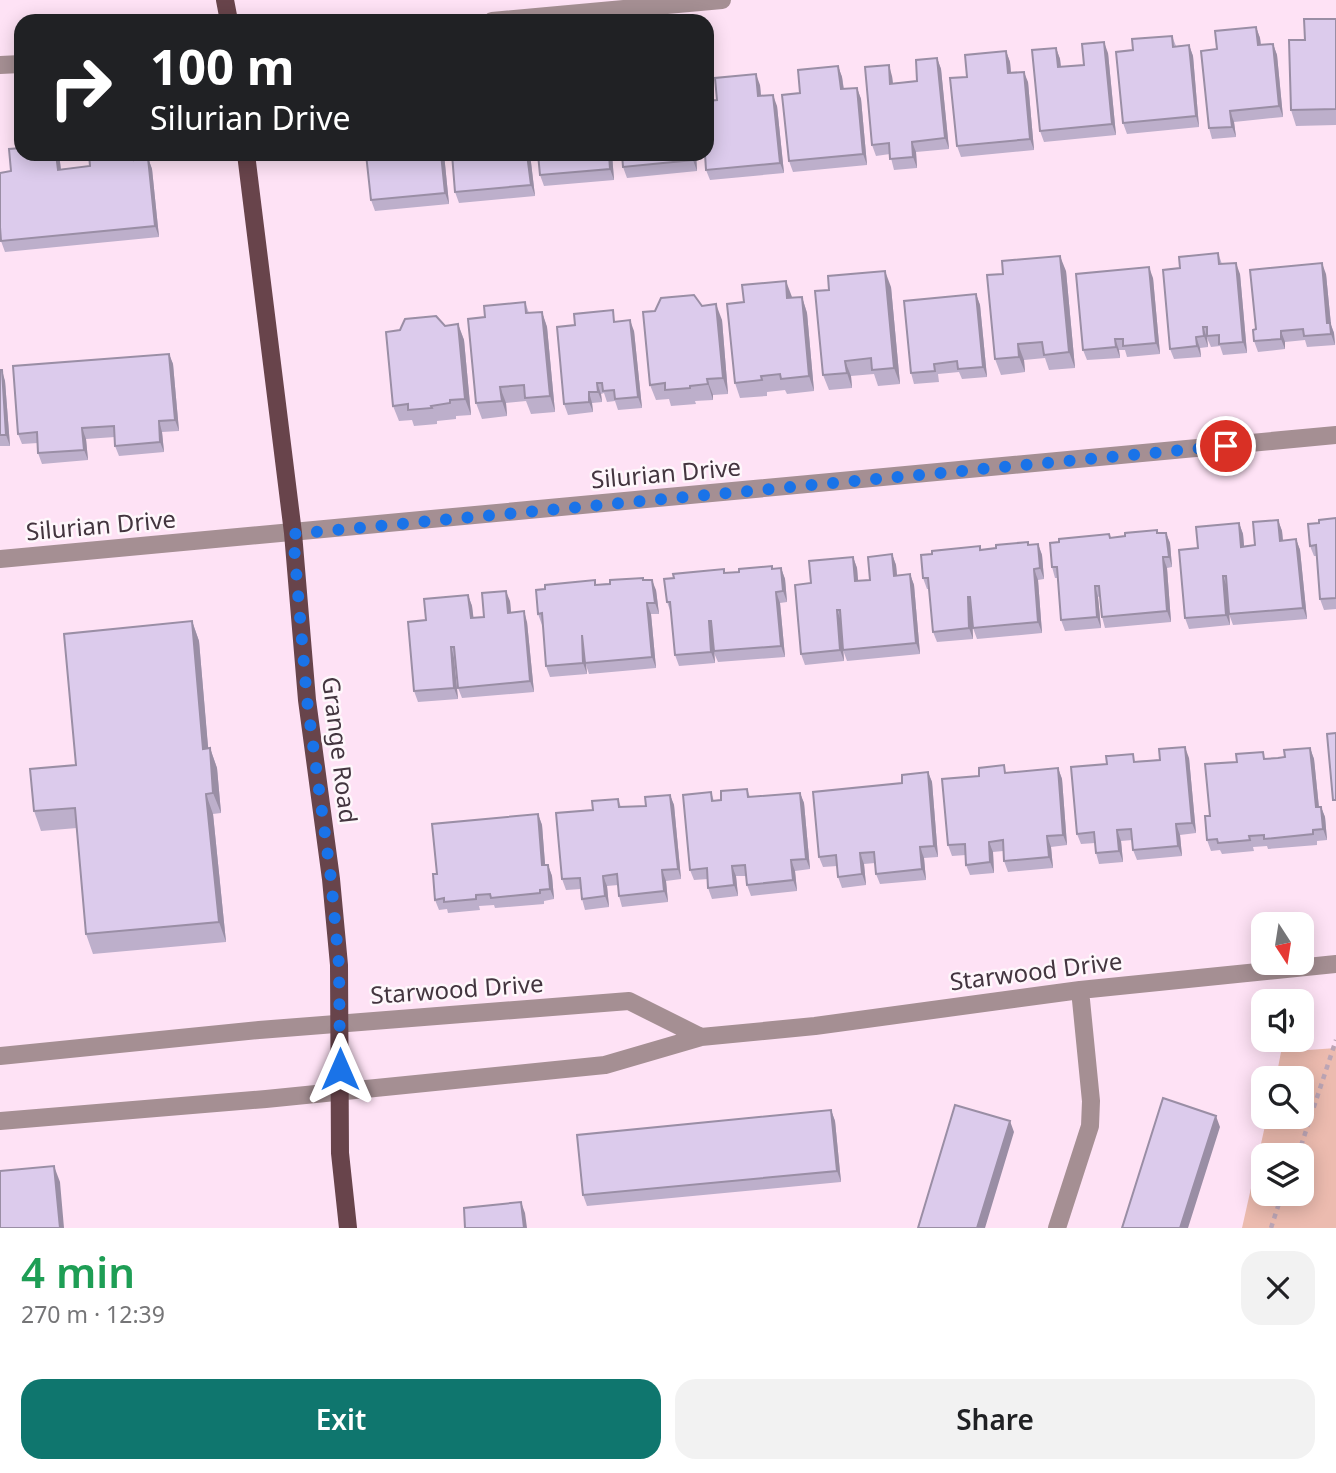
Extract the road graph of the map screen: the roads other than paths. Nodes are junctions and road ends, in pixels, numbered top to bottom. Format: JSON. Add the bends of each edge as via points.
{"nodes":[{"id":1,"x":722,"y":0,"type":"edge"},
{"id":2,"x":569,"y":14,"type":"edge"},
{"id":3,"x":247,"y":161,"type":"edge"},
{"id":4,"x":1336,"y":435,"type":"edge"},
{"id":5,"x":293,"y":534,"type":"junction"},
{"id":6,"x":0,"y":559,"type":"edge"},
{"id":7,"x":1336,"y":964,"type":"edge"},
{"id":8,"x":1080,"y":990,"type":"junction"},
{"id":9,"x":340,"y":1024,"type":"junction"},
{"id":10,"x":701,"y":1037,"type":"junction"},
{"id":11,"x":0,"y":1055,"type":"edge"},
{"id":12,"x":340,"y":1091,"type":"junction"},
{"id":13,"x":0,"y":1121,"type":"edge"},
{"id":14,"x":348,"y":1228,"type":"edge"},
{"id":15,"x":1057,"y":1228,"type":"edge"}],
"edges":[{"from":1,"to":2,"type":"street"},
{"from":3,"to":5,"type":"main road","name":"Grange Road"},
{"from":4,"to":5,"type":"street","name":"Silurian Drive"},
{"from":5,"to":6,"type":"street","name":"Silurian Drive"},
{"from":5,"to":9,"type":"main road","name":"Grange Road","via":[[307,700],[331,879]]},
{"from":7,"to":8,"type":"street","name":"Starwood Drive"},
{"from":8,"to":10,"type":"street","name":"Starwood Drive"},
{"from":8,"to":15,"type":"street","via":[[1090,1126]]},
{"from":9,"to":10,"type":"street","name":"Starwood Drive","via":[[629,1001]]},
{"from":9,"to":11,"type":"street","name":"Starwood Drive"},
{"from":9,"to":12,"type":"main road","name":"Grange Road"},
{"from":10,"to":12,"type":"street","name":"Starwood Drive","via":[[605,1065]]},
{"from":12,"to":13,"type":"street","name":"Starwood Drive"},
{"from":12,"to":14,"type":"main road","name":"Grange Road","via":[[340,1153]]}]}
